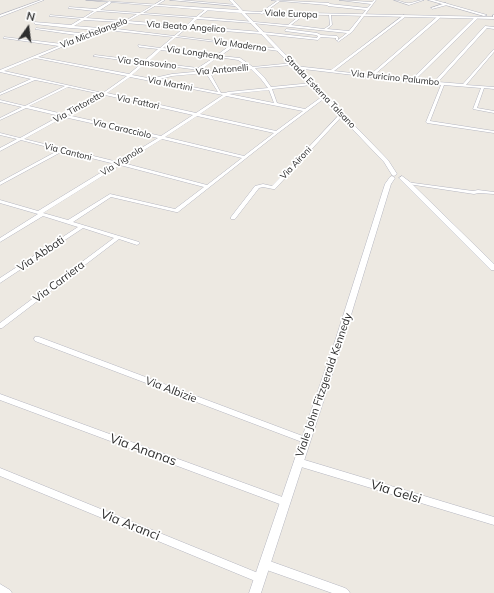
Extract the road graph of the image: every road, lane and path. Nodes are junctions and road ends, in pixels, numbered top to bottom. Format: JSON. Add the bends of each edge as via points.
{"nodes":[{"id":1,"x":43,"y":0,"type":"edge"},
{"id":2,"x":88,"y":0,"type":"edge"},
{"id":3,"x":96,"y":0,"type":"edge"},
{"id":4,"x":164,"y":0,"type":"edge"},
{"id":5,"x":171,"y":0,"type":"edge"},
{"id":6,"x":231,"y":0,"type":"edge"},
{"id":7,"x":272,"y":0,"type":"edge"},
{"id":8,"x":279,"y":0,"type":"edge"},
{"id":9,"x":319,"y":0,"type":"edge"},
{"id":10,"x":340,"y":0,"type":"edge"},
{"id":11,"x":375,"y":0,"type":"edge"},
{"id":12,"x":395,"y":0,"type":"edge"},
{"id":13,"x":423,"y":0,"type":"edge"},
{"id":14,"x":430,"y":0,"type":"edge"},
{"id":15,"x":300,"y":1,"type":"edge"},
{"id":16,"x":110,"y":2,"type":"junction"},
{"id":17,"x":316,"y":3,"type":"junction"},
{"id":18,"x":373,"y":3,"type":"junction"},
{"id":19,"x":446,"y":4,"type":"junction"},
{"id":20,"x":157,"y":5,"type":"junction"},
{"id":21,"x":236,"y":5,"type":"junction"},
{"id":22,"x":69,"y":8,"type":"dead end"},
{"id":23,"x":432,"y":8,"type":"dead end"},
{"id":24,"x":206,"y":9,"type":"junction"},
{"id":25,"x":368,"y":9,"type":"junction"},
{"id":26,"x":96,"y":10,"type":"junction"},
{"id":27,"x":243,"y":12,"type":"junction"},
{"id":28,"x":261,"y":13,"type":"junction"},
{"id":29,"x":141,"y":14,"type":"junction"},
{"id":30,"x":303,"y":14,"type":"junction"},
{"id":31,"x":0,"y":15,"type":"edge"},
{"id":32,"x":330,"y":15,"type":"junction"},
{"id":33,"x":363,"y":15,"type":"junction"},
{"id":34,"x":50,"y":16,"type":"dead end"},
{"id":35,"x":404,"y":16,"type":"junction"},
{"id":36,"x":485,"y":16,"type":"junction"},
{"id":37,"x":439,"y":17,"type":"junction"},
{"id":38,"x":494,"y":17,"type":"edge"},
{"id":39,"x":196,"y":18,"type":"junction"},
{"id":40,"x":476,"y":18,"type":"junction"},
{"id":41,"x":82,"y":19,"type":"junction"},
{"id":42,"x":125,"y":22,"type":"junction"},
{"id":43,"x":252,"y":22,"type":"junction"},
{"id":44,"x":35,"y":23,"type":"dead end"},
{"id":45,"x":70,"y":26,"type":"junction"},
{"id":46,"x":289,"y":26,"type":"junction"},
{"id":47,"x":185,"y":27,"type":"junction"},
{"id":48,"x":494,"y":28,"type":"edge"},
{"id":49,"x":36,"y":29,"type":"dead end"},
{"id":50,"x":104,"y":29,"type":"junction"},
{"id":51,"x":325,"y":29,"type":"junction"},
{"id":52,"x":286,"y":30,"type":"dead end"},
{"id":53,"x":350,"y":32,"type":"junction"},
{"id":54,"x":262,"y":33,"type":"junction"},
{"id":55,"x":88,"y":35,"type":"junction"},
{"id":56,"x":175,"y":36,"type":"junction"},
{"id":57,"x":320,"y":36,"type":"junction"},
{"id":58,"x":4,"y":38,"type":"dead end"},
{"id":59,"x":235,"y":44,"type":"junction"},
{"id":60,"x":64,"y":45,"type":"junction"},
{"id":61,"x":139,"y":46,"type":"dead end"},
{"id":62,"x":161,"y":48,"type":"junction"},
{"id":63,"x":279,"y":50,"type":"junction"},
{"id":64,"x":494,"y":50,"type":"edge"},
{"id":65,"x":95,"y":56,"type":"dead end"},
{"id":66,"x":218,"y":56,"type":"junction"},
{"id":67,"x":36,"y":57,"type":"junction"},
{"id":68,"x":144,"y":63,"type":"junction"},
{"id":69,"x":294,"y":65,"type":"junction"},
{"id":70,"x":252,"y":67,"type":"junction"},
{"id":71,"x":199,"y":69,"type":"junction"},
{"id":72,"x":0,"y":71,"type":"edge"},
{"id":73,"x":208,"y":71,"type":"junction"},
{"id":74,"x":332,"y":71,"type":"junction"},
{"id":75,"x":129,"y":76,"type":"junction"},
{"id":76,"x":371,"y":76,"type":"junction"},
{"id":77,"x":34,"y":79,"type":"junction"},
{"id":78,"x":152,"y":80,"type":"junction"},
{"id":79,"x":412,"y":81,"type":"junction"},
{"id":80,"x":435,"y":83,"type":"junction"},
{"id":81,"x":312,"y":84,"type":"junction"},
{"id":82,"x":442,"y":84,"type":"junction"},
{"id":83,"x":68,"y":86,"type":"junction"},
{"id":84,"x":463,"y":86,"type":"junction"},
{"id":85,"x":483,"y":87,"type":"junction"},
{"id":86,"x":494,"y":88,"type":"edge"},
{"id":87,"x":270,"y":89,"type":"junction"},
{"id":88,"x":218,"y":93,"type":"junction"},
{"id":89,"x":0,"y":94,"type":"edge"},
{"id":90,"x":104,"y":94,"type":"junction"},
{"id":91,"x":224,"y":95,"type":"junction"},
{"id":92,"x":324,"y":97,"type":"junction"},
{"id":93,"x":0,"y":101,"type":"edge"},
{"id":94,"x":276,"y":105,"type":"junction"},
{"id":95,"x":26,"y":107,"type":"junction"},
{"id":96,"x":304,"y":110,"type":"junction"},
{"id":97,"x":494,"y":112,"type":"edge"},
{"id":98,"x":196,"y":114,"type":"junction"},
{"id":99,"x":341,"y":115,"type":"junction"},
{"id":100,"x":64,"y":116,"type":"junction"},
{"id":101,"x":0,"y":119,"type":"edge"},
{"id":102,"x":277,"y":132,"type":"junction"},
{"id":103,"x":494,"y":132,"type":"edge"},
{"id":104,"x":0,"y":134,"type":"edge"},
{"id":105,"x":161,"y":138,"type":"junction"},
{"id":106,"x":20,"y":140,"type":"junction"},
{"id":107,"x":0,"y":150,"type":"edge"},
{"id":108,"x":62,"y":150,"type":"junction"},
{"id":109,"x":245,"y":157,"type":"junction"},
{"id":110,"x":118,"y":164,"type":"junction"},
{"id":111,"x":396,"y":177,"type":"junction"},
{"id":112,"x":408,"y":183,"type":"junction"},
{"id":113,"x":0,"y":184,"type":"edge"},
{"id":114,"x":207,"y":186,"type":"junction"},
{"id":115,"x":494,"y":193,"type":"edge"},
{"id":116,"x":0,"y":201,"type":"edge"},
{"id":117,"x":40,"y":213,"type":"junction"},
{"id":118,"x":233,"y":218,"type":"dead end"},
{"id":119,"x":69,"y":222,"type":"junction"},
{"id":120,"x":83,"y":226,"type":"junction"},
{"id":121,"x":118,"y":237,"type":"junction"},
{"id":122,"x":0,"y":240,"type":"edge"},
{"id":123,"x":137,"y":243,"type":"dead end"},
{"id":124,"x":494,"y":268,"type":"edge"},
{"id":125,"x":0,"y":281,"type":"edge"},
{"id":126,"x":0,"y":326,"type":"edge"},
{"id":127,"x":37,"y":339,"type":"dead end"},
{"id":128,"x":0,"y":397,"type":"edge"},
{"id":129,"x":305,"y":440,"type":"junction"},
{"id":130,"x":298,"y":462,"type":"junction"},
{"id":131,"x":0,"y":472,"type":"edge"},
{"id":132,"x":285,"y":502,"type":"junction"},
{"id":133,"x":494,"y":521,"type":"edge"},
{"id":134,"x":264,"y":564,"type":"junction"},
{"id":135,"x":260,"y":578,"type":"junction"},
{"id":136,"x":0,"y":589,"type":"edge"},
{"id":137,"x":7,"y":593,"type":"edge"},
{"id":138,"x":255,"y":593,"type":"edge"},
{"id":139,"x":344,"y":593,"type":"edge"}],
"edges":[{"from":1,"to":31,"type":"street"},
{"from":2,"to":3,"type":"street","name":"Viale Europa"},
{"from":3,"to":16,"type":"street","name":"Viale Europa"},
{"from":4,"to":20,"type":"street","name":"Via Michelangelo"},
{"from":5,"to":21,"type":"street"},
{"from":6,"to":21,"type":"street","name":"Strada Esterna Talsano"},
{"from":7,"to":8,"type":"street"},
{"from":8,"to":15,"type":"street"},
{"from":8,"to":28,"type":"street"},
{"from":9,"to":17,"type":"street"},
{"from":10,"to":18,"type":"street"},
{"from":11,"to":18,"type":"street"},
{"from":12,"to":13,"type":"street","via":[[410,4]]},
{"from":14,"to":19,"type":"street"},
{"from":15,"to":17,"type":"street"},
{"from":16,"to":20,"type":"street","name":"Viale Europa"},
{"from":16,"to":26,"type":"street"},
{"from":17,"to":25,"type":"street"},
{"from":18,"to":25,"type":"street"},
{"from":19,"to":23,"type":"street"},
{"from":19,"to":36,"type":"street"},
{"from":20,"to":24,"type":"street","name":"Viale Europa"},
{"from":20,"to":29,"type":"street","name":"Via Michelangelo"},
{"from":21,"to":27,"type":"street","name":"Strada Esterna Talsano"},
{"from":22,"to":26,"type":"street"},
{"from":24,"to":27,"type":"street","name":"Viale Europa"},
{"from":24,"to":39,"type":"street","name":"Via Tintoretto"},
{"from":25,"to":33,"type":"street"},
{"from":26,"to":29,"type":"street"},
{"from":26,"to":41,"type":"street"},
{"from":27,"to":28,"type":"street","name":"Viale Europa"},
{"from":27,"to":43,"type":"street","name":"Strada Esterna Talsano"},
{"from":28,"to":30,"type":"street","name":"Viale Europa"},
{"from":29,"to":39,"type":"street"},
{"from":29,"to":42,"type":"street","name":"Via Michelangelo"},
{"from":30,"to":32,"type":"street","name":"Viale Europa"},
{"from":30,"to":46,"type":"street"},
{"from":32,"to":33,"type":"street","name":"Viale Europa"},
{"from":32,"to":51,"type":"street","via":[[332,25]]},
{"from":33,"to":35,"type":"street","name":"Viale Europa"},
{"from":33,"to":53,"type":"street"},
{"from":34,"to":41,"type":"street","name":"Via Beato Angelico"},
{"from":35,"to":37,"type":"street","name":"Viale Europa"},
{"from":35,"to":74,"type":"street"},
{"from":36,"to":38,"type":"street","name":"Viale Europa"},
{"from":36,"to":40,"type":"street","name":"Viale Europa"},
{"from":37,"to":40,"type":"street","name":"Viale Europa"},
{"from":37,"to":76,"type":"street"},
{"from":39,"to":43,"type":"street"},
{"from":39,"to":47,"type":"street","name":"Via Tintoretto"},
{"from":40,"to":79,"type":"street"},
{"from":41,"to":42,"type":"street","name":"Via Beato Angelico"},
{"from":41,"to":45,"type":"street"},
{"from":42,"to":47,"type":"street","name":"Via Beato Angelico"},
{"from":42,"to":50,"type":"street","name":"Via Michelangelo"},
{"from":43,"to":46,"type":"street"},
{"from":43,"to":54,"type":"street","name":"Strada Esterna Talsano"},
{"from":44,"to":45,"type":"street","name":"Via Maderno"},
{"from":45,"to":50,"type":"street","name":"Via Maderno"},
{"from":46,"to":51,"type":"street"},
{"from":47,"to":54,"type":"street","name":"Via Beato Angelico"},
{"from":47,"to":56,"type":"street","name":"Via Tintoretto"},
{"from":48,"to":80,"type":"street","via":[[486,27]]},
{"from":49,"to":55,"type":"street"},
{"from":50,"to":55,"type":"street","name":"Via Michelangelo"},
{"from":50,"to":56,"type":"street","name":"Via Maderno"},
{"from":51,"to":53,"type":"street"},
{"from":52,"to":57,"type":"street","name":"Via Beato Angelico"},
{"from":53,"to":57,"type":"street","name":"Via Beato Angelico","via":[[338,40],[337,37]]},
{"from":54,"to":57,"type":"street","name":"Via Beato Angelico","via":[[318,39]]},
{"from":54,"to":63,"type":"street","name":"Strada Esterna Talsano"},
{"from":55,"to":60,"type":"street","name":"Via Michelangelo"},
{"from":56,"to":59,"type":"street","name":"Via Maderno"},
{"from":56,"to":62,"type":"street","name":"Via Tintoretto"},
{"from":58,"to":60,"type":"street"},
{"from":59,"to":63,"type":"street","name":"Via Maderno"},
{"from":59,"to":66,"type":"street"},
{"from":60,"to":67,"type":"street","name":"Via Michelangelo"},
{"from":61,"to":62,"type":"street","name":"Via Longhena"},
{"from":62,"to":66,"type":"street","name":"Via Longhena"},
{"from":62,"to":68,"type":"street","name":"Via Tintoretto"},
{"from":63,"to":69,"type":"street","name":"Strada Esterna Talsano"},
{"from":64,"to":84,"type":"street"},
{"from":65,"to":68,"type":"street","name":"Via Sansovino"},
{"from":66,"to":70,"type":"street","name":"Via Longhena","via":[[239,59]]},
{"from":66,"to":71,"type":"street"},
{"from":67,"to":72,"type":"street","name":"Via Michelangelo"},
{"from":67,"to":75,"type":"street","name":"Via Martini"},
{"from":68,"to":71,"type":"street","name":"Via Sansovino"},
{"from":68,"to":75,"type":"street","name":"Via Tintoretto"},
{"from":69,"to":70,"type":"street","name":"Via Antonelli"},
{"from":69,"to":74,"type":"street","name":"Via Puricino Palumbo"},
{"from":69,"to":81,"type":"street","name":"Strada Esterna Talsano"},
{"from":70,"to":73,"type":"street","name":"Via Antonelli"},
{"from":70,"to":87,"type":"street","name":"Via Longhena"},
{"from":71,"to":73,"type":"street","name":"Via Sansovino"},
{"from":72,"to":77,"type":"street","name":"Via Fattori"},
{"from":73,"to":78,"type":"street","name":"Via Antonelli","via":[[172,74]]},
{"from":73,"to":88,"type":"street","via":[[220,92]]},
{"from":74,"to":76,"type":"street","name":"Via Puricino Palumbo"},
{"from":75,"to":78,"type":"street","name":"Via Martini"},
{"from":75,"to":90,"type":"street","name":"Via Tintoretto"},
{"from":76,"to":79,"type":"street","name":"Via Puricino Palumbo"},
{"from":77,"to":83,"type":"street","name":"Via Fattori"},
{"from":77,"to":89,"type":"street"},
{"from":78,"to":88,"type":"street","name":"Via Martini"},
{"from":79,"to":80,"type":"street","name":"Via Puricino Palumbo"},
{"from":80,"to":82,"type":"street","name":"Via Puricino Palumbo"},
{"from":81,"to":87,"type":"street"},
{"from":81,"to":92,"type":"street","name":"Strada Esterna Talsano"},
{"from":82,"to":84,"type":"street","name":"Via Puricino Palumbo"},
{"from":82,"to":103,"type":"street","via":[[428,122]]},
{"from":83,"to":90,"type":"street","name":"Via Fattori"},
{"from":83,"to":95,"type":"street"},
{"from":84,"to":85,"type":"street","name":"Via Puricino Palumbo"},
{"from":85,"to":86,"type":"street","name":"Via Puricino Palumbo"},
{"from":85,"to":97,"type":"street","via":[[475,109]]},
{"from":87,"to":91,"type":"street"},
{"from":87,"to":94,"type":"street","name":"Via Longhena"},
{"from":88,"to":91,"type":"street","name":"Via Martini"},
{"from":90,"to":98,"type":"street","name":"Via Fattori"},
{"from":90,"to":100,"type":"street","name":"Via Tintoretto"},
{"from":91,"to":94,"type":"street","name":"Via Martini"},
{"from":91,"to":98,"type":"street","name":"Via Vignola"},
{"from":92,"to":96,"type":"street"},
{"from":92,"to":99,"type":"street","name":"Strada Esterna Talsano"},
{"from":93,"to":95,"type":"street","name":"Via Caracciolo"},
{"from":94,"to":96,"type":"street","name":"Via Martini"},
{"from":95,"to":100,"type":"street","name":"Via Caracciolo"},
{"from":95,"to":101,"type":"street"},
{"from":96,"to":102,"type":"street"},
{"from":98,"to":102,"type":"street","name":"Via Fattori"},
{"from":98,"to":105,"type":"street","name":"Via Vignola"},
{"from":99,"to":111,"type":"street","name":"Strada Esterna Talsano","via":[[386,161]]},
{"from":99,"to":118,"type":"street","name":"Via Aironi","via":[[273,188],[263,185],[257,187]]},
{"from":100,"to":105,"type":"street","name":"Via Caracciolo"},
{"from":100,"to":106,"type":"street","name":"Via Tintoretto"},
{"from":102,"to":109,"type":"street"},
{"from":104,"to":106,"type":"street","name":"Via Cantoni"},
{"from":105,"to":109,"type":"street","name":"Via Caracciolo"},
{"from":105,"to":110,"type":"street","name":"Via Vignola"},
{"from":106,"to":107,"type":"street","name":"Via Tintoretto"},
{"from":106,"to":108,"type":"street","name":"Via Cantoni"},
{"from":108,"to":110,"type":"street","name":"Via Cantoni"},
{"from":108,"to":113,"type":"street"},
{"from":109,"to":114,"type":"street"},
{"from":110,"to":114,"type":"street","name":"Via Cantoni"},
{"from":110,"to":117,"type":"street","name":"Via Vignola"},
{"from":111,"to":112,"type":"street"},
{"from":111,"to":129,"type":"street","name":"Viale John Fitzgerald Kennedy","via":[[388,184],[344,328]]},
{"from":112,"to":115,"type":"street","via":[[474,193]]},
{"from":112,"to":124,"type":"street"},
{"from":114,"to":119,"type":"street","via":[[176,211],[110,194]]},
{"from":116,"to":117,"type":"street","name":"Via Abbati"},
{"from":117,"to":119,"type":"street","name":"Via Abbati"},
{"from":117,"to":122,"type":"street","name":"Via Vignola"},
{"from":119,"to":120,"type":"street","name":"Via Abbati"},
{"from":120,"to":121,"type":"street","name":"Via Abbati"},
{"from":120,"to":125,"type":"street","name":"Via Abbati"},
{"from":121,"to":123,"type":"street","name":"Via Abbati"},
{"from":121,"to":126,"type":"street","name":"Via Carriera"},
{"from":127,"to":129,"type":"street","name":"Via Albizie"},
{"from":128,"to":132,"type":"street","name":"Via Ananas"},
{"from":129,"to":130,"type":"street","name":"Viale John Fitzgerald Kennedy"},
{"from":130,"to":132,"type":"street","name":"Viale John Fitzgerald Kennedy"},
{"from":130,"to":133,"type":"street","name":"Via Gelsi"},
{"from":131,"to":135,"type":"street","name":"Via Aranci"},
{"from":132,"to":134,"type":"street","name":"Viale John Fitzgerald Kennedy"},
{"from":134,"to":135,"type":"street","name":"Viale John Fitzgerald Kennedy"},
{"from":134,"to":139,"type":"street"},
{"from":135,"to":138,"type":"street","name":"Viale John Fitzgerald Kennedy"},
{"from":136,"to":137,"type":"street"}]}
